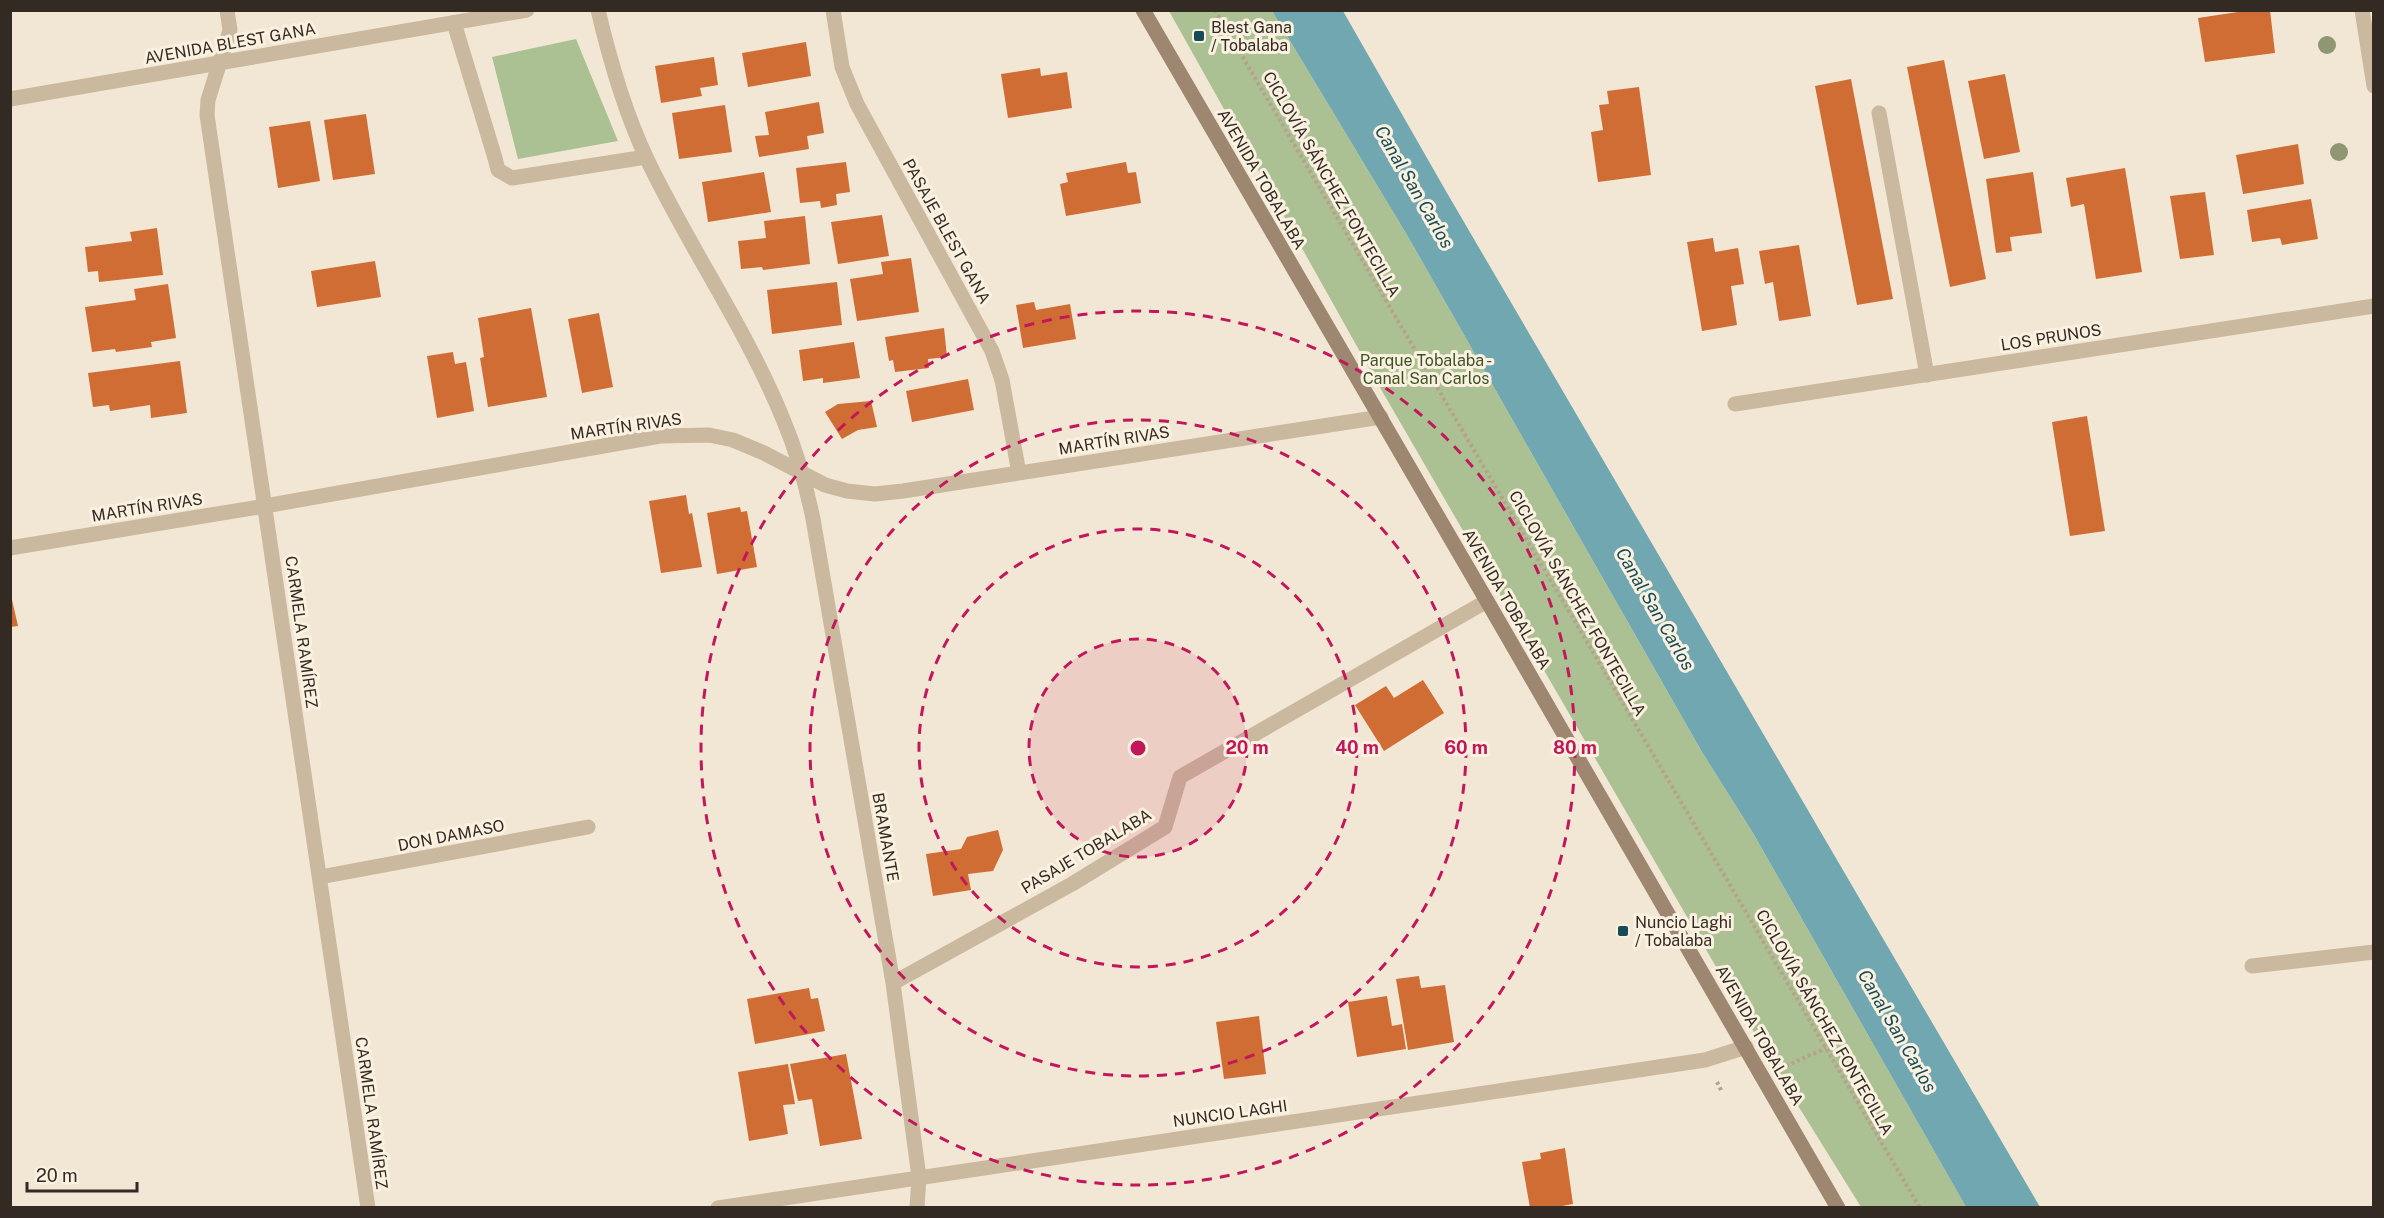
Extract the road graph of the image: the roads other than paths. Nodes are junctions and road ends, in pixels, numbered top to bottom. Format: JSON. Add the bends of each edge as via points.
{"nodes":[{"id":1,"x":227,"y":10,"type":"edge"},
{"id":2,"x":527,"y":10,"type":"edge"},
{"id":3,"x":598,"y":10,"type":"edge"},
{"id":4,"x":833,"y":10,"type":"edge"},
{"id":5,"x":1143,"y":10,"type":"edge"},
{"id":6,"x":2362,"y":10,"type":"edge"},
{"id":7,"x":454,"y":23,"type":"junction"},
{"id":8,"x":220,"y":63,"type":"junction"},
{"id":9,"x":2373,"y":86,"type":"edge"},
{"id":10,"x":10,"y":99,"type":"edge"},
{"id":11,"x":1879,"y":113,"type":"dead end"},
{"id":12,"x":646,"y":157,"type":"junction"},
{"id":13,"x":2373,"y":306,"type":"edge"},
{"id":14,"x":1927,"y":375,"type":"junction"},
{"id":15,"x":1735,"y":404,"type":"dead end"},
{"id":16,"x":1381,"y":417,"type":"junction"},
{"id":17,"x":1019,"y":473,"type":"junction"},
{"id":18,"x":803,"y":475,"type":"junction"},
{"id":19,"x":265,"y":506,"type":"junction"},
{"id":20,"x":10,"y":548,"type":"edge"},
{"id":21,"x":1487,"y":601,"type":"junction"},
{"id":22,"x":588,"y":827,"type":"dead end"},
{"id":23,"x":320,"y":877,"type":"junction"},
{"id":24,"x":2373,"y":952,"type":"edge"},
{"id":25,"x":2252,"y":966,"type":"dead end"},
{"id":26,"x":893,"y":983,"type":"junction"},
{"id":27,"x":1746,"y":1047,"type":"junction"},
{"id":28,"x":919,"y":1178,"type":"junction"},
{"id":29,"x":368,"y":1208,"type":"edge"},
{"id":30,"x":718,"y":1208,"type":"edge"},
{"id":31,"x":917,"y":1208,"type":"edge"},
{"id":32,"x":1838,"y":1208,"type":"edge"}],
"edges":[{"from":1,"to":8,"type":"street","via":[[230,30]]},
{"from":2,"to":7,"type":"street","name":"AVENIDA BLEST GANA"},
{"from":3,"to":12,"type":"street","via":[[611,66]]},
{"from":4,"to":17,"type":"street","name":"PASAJE BLEST GANA","via":[[842,67],[856,104],[995,358]]},
{"from":5,"to":16,"type":"main road","name":"AVENIDA TOBALABA"},
{"from":6,"to":9,"type":"street"},
{"from":7,"to":8,"type":"street","name":"AVENIDA BLEST GANA"},
{"from":7,"to":12,"type":"street","via":[[498,170],[512,178]]},
{"from":8,"to":10,"type":"street","name":"AVENIDA BLEST GANA"},
{"from":8,"to":19,"type":"street","name":"CARMELA RAMÍREZ","via":[[207,115]]},
{"from":11,"to":14,"type":"street"},
{"from":12,"to":18,"type":"street","via":[[761,370]]},
{"from":13,"to":14,"type":"street","name":"LOS PRUNOS"},
{"from":14,"to":15,"type":"street","name":"LOS PRUNOS"},
{"from":16,"to":17,"type":"street","name":"MARTÍN RIVAS"},
{"from":16,"to":21,"type":"main road","name":"AVENIDA TOBALABA"},
{"from":17,"to":18,"type":"street","name":"MARTÍN RIVAS","via":[[875,494],[847,491]]},
{"from":18,"to":19,"type":"street","name":"MARTÍN RIVAS","via":[[733,440],[685,434]]},
{"from":18,"to":26,"type":"street","name":"BRAMANTE"},
{"from":19,"to":20,"type":"street","name":"MARTÍN RIVAS"},
{"from":19,"to":23,"type":"street","name":"CARMELA RAMÍREZ"},
{"from":21,"to":26,"type":"street","name":"PASAJE TOBALABA","via":[[1180,777],[1165,827],[1072,884]]},
{"from":21,"to":27,"type":"main road","name":"AVENIDA TOBALABA"},
{"from":22,"to":23,"type":"street","name":"DON DAMASO"},
{"from":23,"to":29,"type":"street","name":"CARMELA RAMÍREZ"},
{"from":24,"to":25,"type":"street"},
{"from":26,"to":28,"type":"street","name":"BRAMANTE"},
{"from":27,"to":28,"type":"street","name":"NUNCIO LAGHI","via":[[1705,1060]]},
{"from":27,"to":32,"type":"main road","name":"AVENIDA TOBALABA"},
{"from":28,"to":30,"type":"street","name":"NUNCIO LAGHI"},
{"from":28,"to":31,"type":"street","name":"BRAMANTE"}]}
